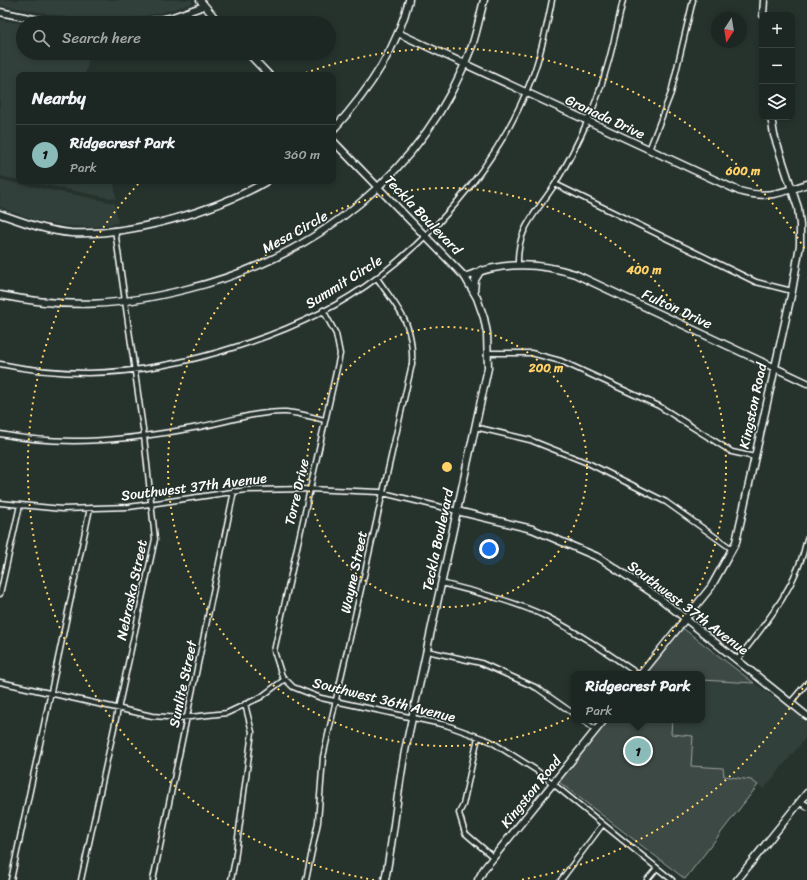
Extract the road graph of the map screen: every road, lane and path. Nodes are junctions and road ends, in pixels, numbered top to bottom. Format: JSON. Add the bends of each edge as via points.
{"nodes":[{"id":1,"x":200,"y":0,"type":"edge"},
{"id":2,"x":409,"y":0,"type":"edge"},
{"id":3,"x":484,"y":0,"type":"edge"},
{"id":4,"x":552,"y":0,"type":"edge"},
{"id":5,"x":623,"y":0,"type":"edge"},
{"id":6,"x":693,"y":0,"type":"edge"},
{"id":7,"x":764,"y":0,"type":"edge"},
{"id":8,"x":204,"y":6,"type":"junction"},
{"id":9,"x":0,"y":12,"type":"edge"},
{"id":10,"x":763,"y":12,"type":"edge"},
{"id":11,"x":19,"y":16,"type":"edge"},
{"id":12,"x":176,"y":16,"type":"edge"},
{"id":13,"x":213,"y":16,"type":"edge"},
{"id":14,"x":398,"y":33,"type":"junction"},
{"id":15,"x":255,"y":60,"type":"edge"},
{"id":16,"x":463,"y":64,"type":"junction"},
{"id":17,"x":266,"y":72,"type":"edge"},
{"id":18,"x":526,"y":92,"type":"junction"},
{"id":19,"x":771,"y":120,"type":"edge"},
{"id":20,"x":587,"y":122,"type":"junction"},
{"id":21,"x":336,"y":126,"type":"edge"},
{"id":22,"x":336,"y":144,"type":"edge"},
{"id":23,"x":648,"y":150,"type":"junction"},
{"id":24,"x":261,"y":184,"type":"edge"},
{"id":25,"x":555,"y":184,"type":"junction"},
{"id":26,"x":807,"y":184,"type":"edge"},
{"id":27,"x":379,"y":187,"type":"junction"},
{"id":28,"x":792,"y":190,"type":"junction"},
{"id":29,"x":0,"y":214,"type":"edge"},
{"id":30,"x":116,"y":230,"type":"junction"},
{"id":31,"x":426,"y":236,"type":"junction"},
{"id":32,"x":518,"y":264,"type":"junction"},
{"id":33,"x":481,"y":270,"type":"junction"},
{"id":34,"x":465,"y":277,"type":"junction"},
{"id":35,"x":377,"y":278,"type":"junction"},
{"id":36,"x":792,"y":291,"type":"junction"},
{"id":37,"x":474,"y":294,"type":"junction"},
{"id":38,"x":0,"y":295,"type":"edge"},
{"id":39,"x":125,"y":301,"type":"junction"},
{"id":40,"x":323,"y":310,"type":"junction"},
{"id":41,"x":488,"y":353,"type":"junction"},
{"id":42,"x":0,"y":364,"type":"edge"},
{"id":43,"x":774,"y":368,"type":"junction"},
{"id":44,"x":135,"y":369,"type":"junction"},
{"id":45,"x":807,"y":383,"type":"edge"},
{"id":46,"x":325,"y":420,"type":"junction"},
{"id":47,"x":475,"y":427,"type":"junction"},
{"id":48,"x":0,"y":434,"type":"edge"},
{"id":49,"x":144,"y":436,"type":"junction"},
{"id":50,"x":755,"y":457,"type":"junction"},
{"id":51,"x":308,"y":489,"type":"junction"},
{"id":52,"x":234,"y":491,"type":"junction"},
{"id":53,"x":382,"y":493,"type":"junction"},
{"id":54,"x":0,"y":503,"type":"edge"},
{"id":55,"x":151,"y":504,"type":"junction"},
{"id":56,"x":20,"y":505,"type":"junction"},
{"id":57,"x":90,"y":508,"type":"junction"},
{"id":58,"x":457,"y":511,"type":"junction"},
{"id":59,"x":807,"y":540,"type":"edge"},
{"id":60,"x":732,"y":549,"type":"junction"},
{"id":61,"x":441,"y":583,"type":"junction"},
{"id":62,"x":0,"y":594,"type":"edge"},
{"id":63,"x":685,"y":619,"type":"junction"},
{"id":64,"x":426,"y":651,"type":"junction"},
{"id":65,"x":737,"y":660,"type":"junction"},
{"id":66,"x":635,"y":671,"type":"edge"},
{"id":67,"x":642,"y":671,"type":"edge"},
{"id":68,"x":285,"y":679,"type":"junction"},
{"id":69,"x":0,"y":682,"type":"edge"},
{"id":70,"x":807,"y":683,"type":"edge"},
{"id":71,"x":51,"y":694,"type":"junction"},
{"id":72,"x":336,"y":701,"type":"junction"},
{"id":73,"x":790,"y":702,"type":"junction"},
{"id":74,"x":245,"y":704,"type":"junction"},
{"id":75,"x":118,"y":708,"type":"junction"},
{"id":76,"x":571,"y":712,"type":"edge"},
{"id":77,"x":807,"y":716,"type":"edge"},
{"id":78,"x":412,"y":717,"type":"junction"},
{"id":79,"x":187,"y":718,"type":"junction"},
{"id":80,"x":586,"y":723,"type":"edge"},
{"id":81,"x":602,"y":723,"type":"edge"},
{"id":82,"x":596,"y":730,"type":"junction"},
{"id":83,"x":478,"y":737,"type":"junction"},
{"id":84,"x":553,"y":784,"type":"junction"},
{"id":85,"x":807,"y":793,"type":"edge"},
{"id":86,"x":800,"y":802,"type":"junction"},
{"id":87,"x":807,"y":806,"type":"edge"},
{"id":88,"x":603,"y":824,"type":"junction"},
{"id":89,"x":494,"y":857,"type":"junction"},
{"id":90,"x":657,"y":868,"type":"junction"},
{"id":91,"x":11,"y":880,"type":"edge"},
{"id":92,"x":81,"y":880,"type":"edge"},
{"id":93,"x":153,"y":880,"type":"edge"},
{"id":94,"x":231,"y":880,"type":"edge"},
{"id":95,"x":306,"y":880,"type":"edge"},
{"id":96,"x":385,"y":880,"type":"edge"},
{"id":97,"x":478,"y":880,"type":"edge"},
{"id":98,"x":561,"y":880,"type":"edge"},
{"id":99,"x":647,"y":880,"type":"edge"},
{"id":100,"x":672,"y":880,"type":"edge"},
{"id":101,"x":737,"y":880,"type":"edge"}],
"edges":[{"from":1,"to":8,"type":"street"},
{"from":2,"to":14,"type":"street"},
{"from":3,"to":16,"type":"street","name":"Mesa Circle","via":[[473,40]]},
{"from":4,"to":18,"type":"street","name":"Summit Circle","via":[[539,60]]},
{"from":5,"to":20,"type":"street","via":[[607,67]]},
{"from":6,"to":23,"type":"street","via":[[671,93]]},
{"from":7,"to":10,"type":"street"},
{"from":8,"to":12,"type":"street"},
{"from":8,"to":13,"type":"street"},
{"from":9,"to":11,"type":"street"},
{"from":14,"to":16,"type":"street","name":"Granada Drive"},
{"from":14,"to":21,"type":"street","via":[[368,88]]},
{"from":15,"to":17,"type":"street"},
{"from":16,"to":18,"type":"street","name":"Granada Drive"},
{"from":16,"to":27,"type":"street","name":"Mesa Circle","via":[[443,105],[416,145]]},
{"from":18,"to":20,"type":"street","name":"Granada Drive"},
{"from":18,"to":31,"type":"street","name":"Summit Circle","via":[[490,158],[456,204]]},
{"from":19,"to":28,"type":"street","name":"Kingston Road"},
{"from":20,"to":23,"type":"street","name":"Granada Drive"},
{"from":20,"to":25,"type":"street"},
{"from":22,"to":27,"type":"street","name":"Teckla Boulevard"},
{"from":23,"to":28,"type":"street","name":"Granada Drive","via":[[753,196]]},
{"from":24,"to":30,"type":"street","via":[[209,208]]},
{"from":25,"to":32,"type":"street","via":[[522,234]]},
{"from":25,"to":36,"type":"street","via":[[756,282]]},
{"from":26,"to":28,"type":"street","name":"Granada Drive"},
{"from":27,"to":31,"type":"street","name":"Teckla Boulevard"},
{"from":27,"to":39,"type":"street","name":"Mesa Circle","via":[[325,230],[300,246],[259,265],[206,284]]},
{"from":28,"to":36,"type":"street","name":"Kingston Road","via":[[798,208],[800,245]]},
{"from":29,"to":30,"type":"street","via":[[36,227],[63,232],[92,233]]},
{"from":30,"to":39,"type":"street","name":"Nebraska Street"},
{"from":31,"to":34,"type":"street","name":"Teckla Boulevard"},
{"from":31,"to":35,"type":"street","name":"Summit Circle"},
{"from":32,"to":33,"type":"street","name":"Fulton Drive"},
{"from":32,"to":43,"type":"street","name":"Fulton Drive","via":[[545,266],[575,274]]},
{"from":33,"to":34,"type":"street","name":"Fulton Drive"},
{"from":33,"to":37,"type":"street","via":[[475,280]]},
{"from":34,"to":37,"type":"street","name":"Teckla Boulevard"},
{"from":35,"to":40,"type":"street","name":"Summit Circle"},
{"from":35,"to":53,"type":"street","name":"Wayne Street","via":[[408,323],[413,344],[412,364]]},
{"from":36,"to":43,"type":"street","name":"Kingston Road"},
{"from":37,"to":41,"type":"street","name":"Teckla Boulevard","via":[[484,318]]},
{"from":38,"to":39,"type":"street","name":"Mesa Circle","via":[[69,305]]},
{"from":39,"to":44,"type":"street","name":"Nebraska Street"},
{"from":40,"to":44,"type":"street","name":"Summit Circle","via":[[285,328],[230,348],[188,360]]},
{"from":40,"to":46,"type":"street","name":"Torre Drive","via":[[336,334],[340,354]]},
{"from":41,"to":47,"type":"street","name":"Teckla Boulevard","via":[[488,368]]},
{"from":41,"to":50,"type":"street","via":[[531,353],[561,361],[659,406],[732,452]]},
{"from":42,"to":44,"type":"street","name":"Summit Circle","via":[[63,372],[96,373]]},
{"from":43,"to":45,"type":"street","name":"Fulton Drive"},
{"from":43,"to":50,"type":"street","name":"Kingston Road"},
{"from":44,"to":49,"type":"street","name":"Nebraska Street"},
{"from":46,"to":49,"type":"street","via":[[296,413],[267,413]]},
{"from":46,"to":51,"type":"street","name":"Torre Drive"},
{"from":47,"to":58,"type":"street","name":"Teckla Boulevard"},
{"from":47,"to":60,"type":"street","via":[[530,440],[590,464],[666,502]]},
{"from":48,"to":49,"type":"street","via":[[54,441],[107,441]]},
{"from":49,"to":55,"type":"street","name":"Nebraska Street"},
{"from":50,"to":60,"type":"street","name":"Kingston Road","via":[[736,542]]},
{"from":51,"to":52,"type":"street","name":"Southwest 37th Avenue"},
{"from":51,"to":53,"type":"street","name":"Southwest 37th Avenue"},
{"from":51,"to":68,"type":"street","name":"Torre Drive","via":[[274,651]]},
{"from":52,"to":55,"type":"street","name":"Southwest 37th Avenue"},
{"from":52,"to":79,"type":"street","name":"Sunlite Street"},
{"from":53,"to":58,"type":"street","name":"Southwest 37th Avenue"},
{"from":53,"to":72,"type":"street","name":"Wayne Street"},
{"from":54,"to":56,"type":"street","name":"Southwest 37th Avenue"},
{"from":55,"to":57,"type":"street","name":"Southwest 37th Avenue"},
{"from":55,"to":75,"type":"street","name":"Nebraska Street","via":[[155,539]]},
{"from":56,"to":57,"type":"street","name":"Southwest 37th Avenue","via":[[62,509]]},
{"from":56,"to":62,"type":"street"},
{"from":57,"to":71,"type":"street"},
{"from":58,"to":61,"type":"street","name":"Teckla Boulevard"},
{"from":58,"to":63,"type":"street","name":"Southwest 37th Avenue","via":[[532,529],[600,558],[657,596]]},
{"from":59,"to":65,"type":"street","via":[[804,556],[783,600]]},
{"from":60,"to":63,"type":"street","name":"Kingston Road","via":[[711,587]]},
{"from":61,"to":64,"type":"street","name":"Teckla Boulevard"},
{"from":61,"to":66,"type":"street","via":[[514,604],[546,617]]},
{"from":63,"to":65,"type":"street","name":"Southwest 37th Avenue"},
{"from":63,"to":67,"type":"street","name":"Kingston Road"},
{"from":64,"to":76,"type":"street","via":[[481,664],[537,688]]},
{"from":64,"to":78,"type":"street","name":"Teckla Boulevard"},
{"from":65,"to":73,"type":"street","name":"Southwest 37th Avenue"},
{"from":68,"to":72,"type":"street","name":"Southwest 36th Avenue","via":[[293,687]]},
{"from":68,"to":74,"type":"street","via":[[261,697]]},
{"from":69,"to":71,"type":"street"},
{"from":70,"to":73,"type":"street"},
{"from":71,"to":75,"type":"street"},
{"from":71,"to":91,"type":"street"},
{"from":72,"to":78,"type":"street","name":"Southwest 36th Avenue"},
{"from":72,"to":95,"type":"street","name":"Wayne Street","via":[[324,757],[318,822]]},
{"from":73,"to":77,"type":"street","name":"Southwest 37th Avenue"},
{"from":74,"to":79,"type":"street","via":[[227,713]]},
{"from":74,"to":94,"type":"street","via":[[252,732]]},
{"from":75,"to":79,"type":"street","via":[[152,716]]},
{"from":75,"to":92,"type":"street","name":"Nebraska Street"},
{"from":78,"to":83,"type":"street","name":"Southwest 36th Avenue","via":[[446,725]]},
{"from":78,"to":96,"type":"street","name":"Teckla Boulevard"},
{"from":79,"to":93,"type":"street","name":"Sunlite Street"},
{"from":80,"to":82,"type":"street"},
{"from":81,"to":82,"type":"street","name":"Kingston Road"},
{"from":82,"to":84,"type":"street","name":"Kingston Road"},
{"from":83,"to":84,"type":"street","name":"Southwest 36th Avenue","via":[[490,741]]},
{"from":83,"to":89,"type":"street","via":[[459,813],[465,833]]},
{"from":84,"to":88,"type":"street","name":"Southwest 36th Avenue"},
{"from":84,"to":89,"type":"street","name":"Kingston Road"},
{"from":85,"to":86,"type":"street"},
{"from":86,"to":87,"type":"street"},
{"from":86,"to":101,"type":"street"},
{"from":88,"to":90,"type":"street","name":"Southwest 36th Avenue"},
{"from":88,"to":98,"type":"street"},
{"from":89,"to":97,"type":"street","name":"Kingston Road"},
{"from":90,"to":99,"type":"street"},
{"from":90,"to":100,"type":"street","name":"Southwest 36th Avenue"}]}
